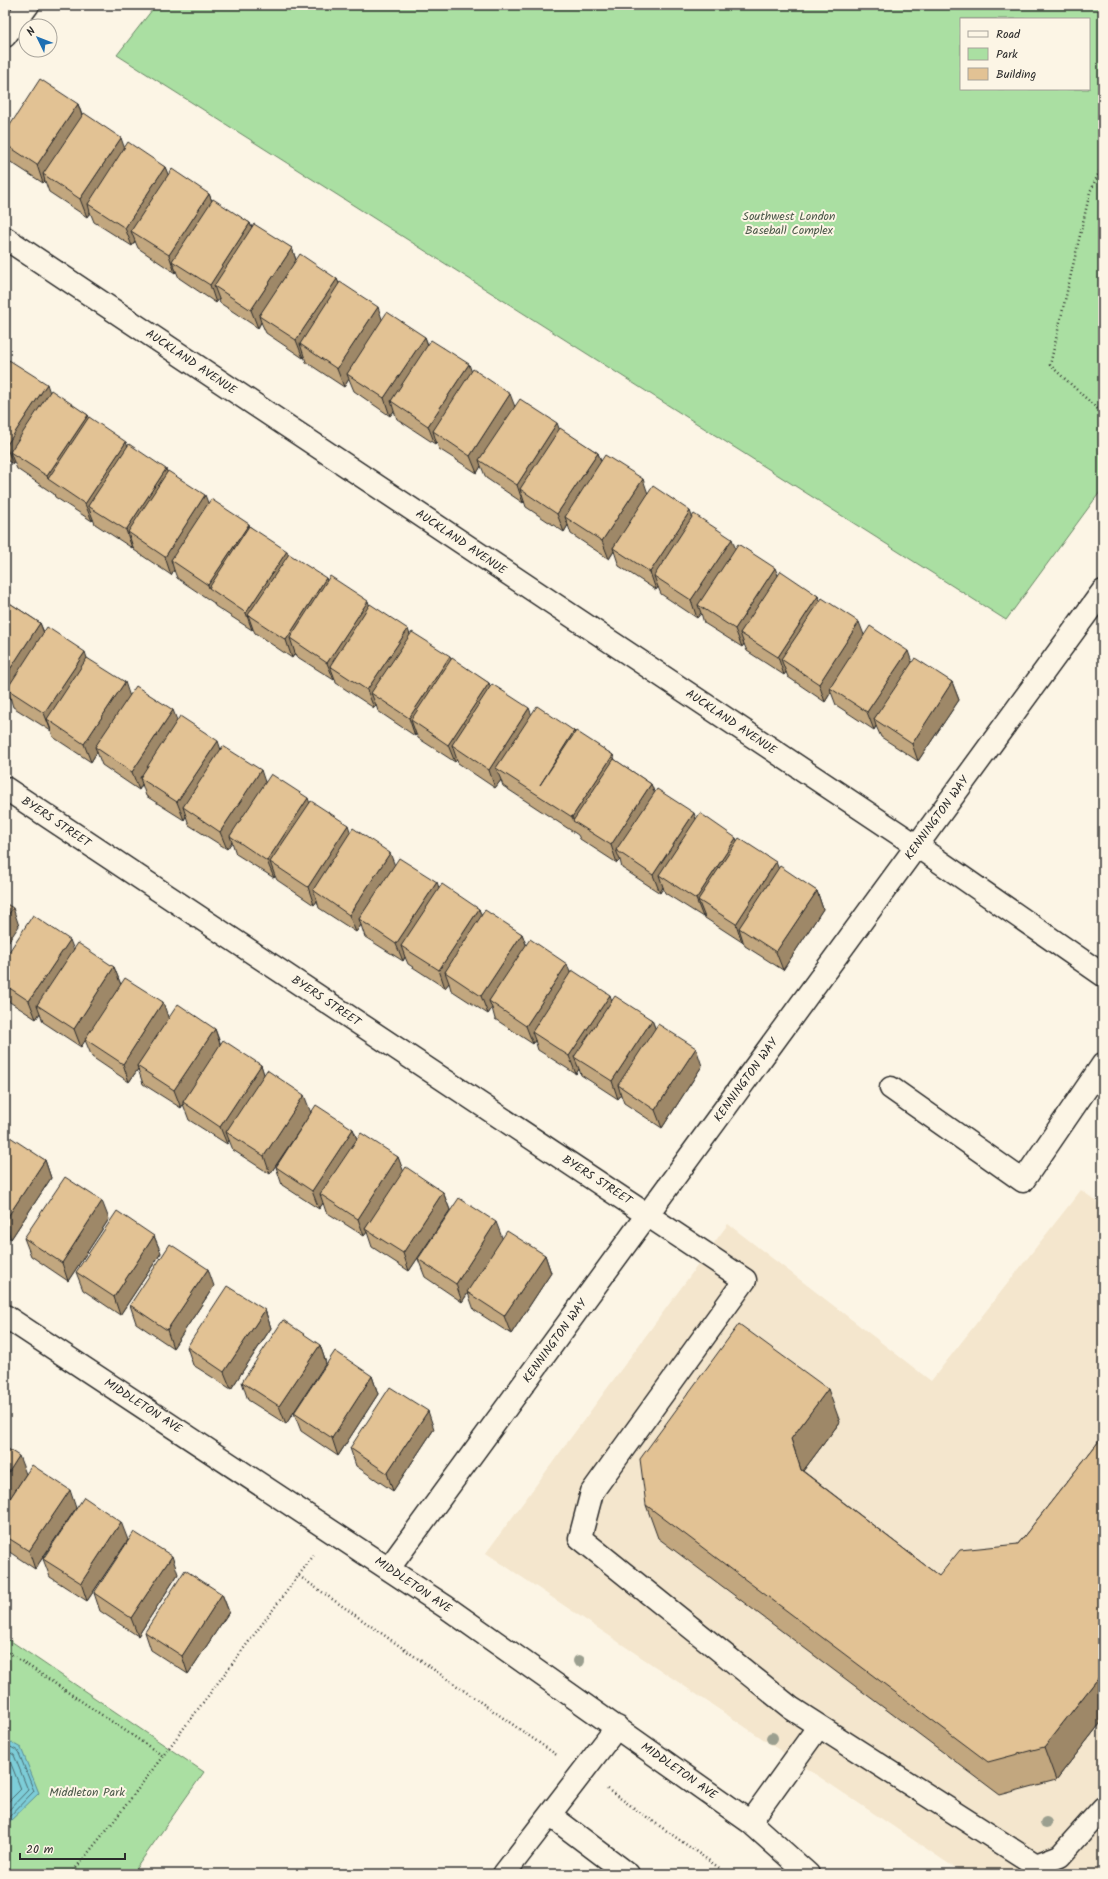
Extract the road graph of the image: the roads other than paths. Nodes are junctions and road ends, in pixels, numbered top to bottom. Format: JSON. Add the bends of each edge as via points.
{"nodes":[{"id":1,"x":28,"y":5,"type":"edge"},
{"id":2,"x":5,"y":36,"type":"edge"},
{"id":3,"x":5,"y":238,"type":"edge"},
{"id":4,"x":1103,"y":591,"type":"edge"},
{"id":5,"x":5,"y":788,"type":"edge"},
{"id":6,"x":917,"y":846,"type":"junction"},
{"id":7,"x":1103,"y":975,"type":"edge"},
{"id":8,"x":1103,"y":1064,"type":"edge"},
{"id":9,"x":890,"y":1088,"type":"dead end"},
{"id":10,"x":648,"y":1214,"type":"junction"},
{"id":11,"x":5,"y":1316,"type":"edge"},
{"id":12,"x":389,"y":1568,"type":"junction"},
{"id":13,"x":819,"y":1726,"type":"junction"},
{"id":14,"x":617,"y":1727,"type":"junction"},
{"id":15,"x":1103,"y":1808,"type":"edge"},
{"id":16,"x":550,"y":1815,"type":"junction"},
{"id":17,"x":750,"y":1822,"type":"junction"},
{"id":18,"x":504,"y":1874,"type":"edge"},
{"id":19,"x":628,"y":1874,"type":"edge"},
{"id":20,"x":808,"y":1874,"type":"edge"}],
"edges":[{"from":1,"to":2,"type":"street"},
{"from":3,"to":6,"type":"street","name":"AUCKLAND AVENUE"},
{"from":4,"to":6,"type":"street","name":"KENNINGTON WAY"},
{"from":5,"to":10,"type":"street","name":"BYERS STREET"},
{"from":6,"to":7,"type":"street","name":"AUCKLAND AVENUE"},
{"from":6,"to":10,"type":"street","name":"KENNINGTON WAY"},
{"from":8,"to":9,"type":"street","via":[[1023,1181]]},
{"from":10,"to":12,"type":"street","name":"KENNINGTON WAY"},
{"from":10,"to":13,"type":"street","name":"BYERS STREET","via":[[745,1280],[592,1492],[580,1538],[791,1708]]},
{"from":11,"to":12,"type":"street","name":"MIDDLETON AVE"},
{"from":12,"to":14,"type":"street","name":"MIDDLETON AVE"},
{"from":13,"to":15,"type":"street","via":[[1036,1865],[1060,1856]]},
{"from":13,"to":17,"type":"street"},
{"from":14,"to":16,"type":"street"},
{"from":14,"to":17,"type":"street","name":"MIDDLETON AVE"},
{"from":16,"to":18,"type":"street"},
{"from":16,"to":19,"type":"street"},
{"from":17,"to":20,"type":"street","name":"MIDDLETON AVE"}]}
